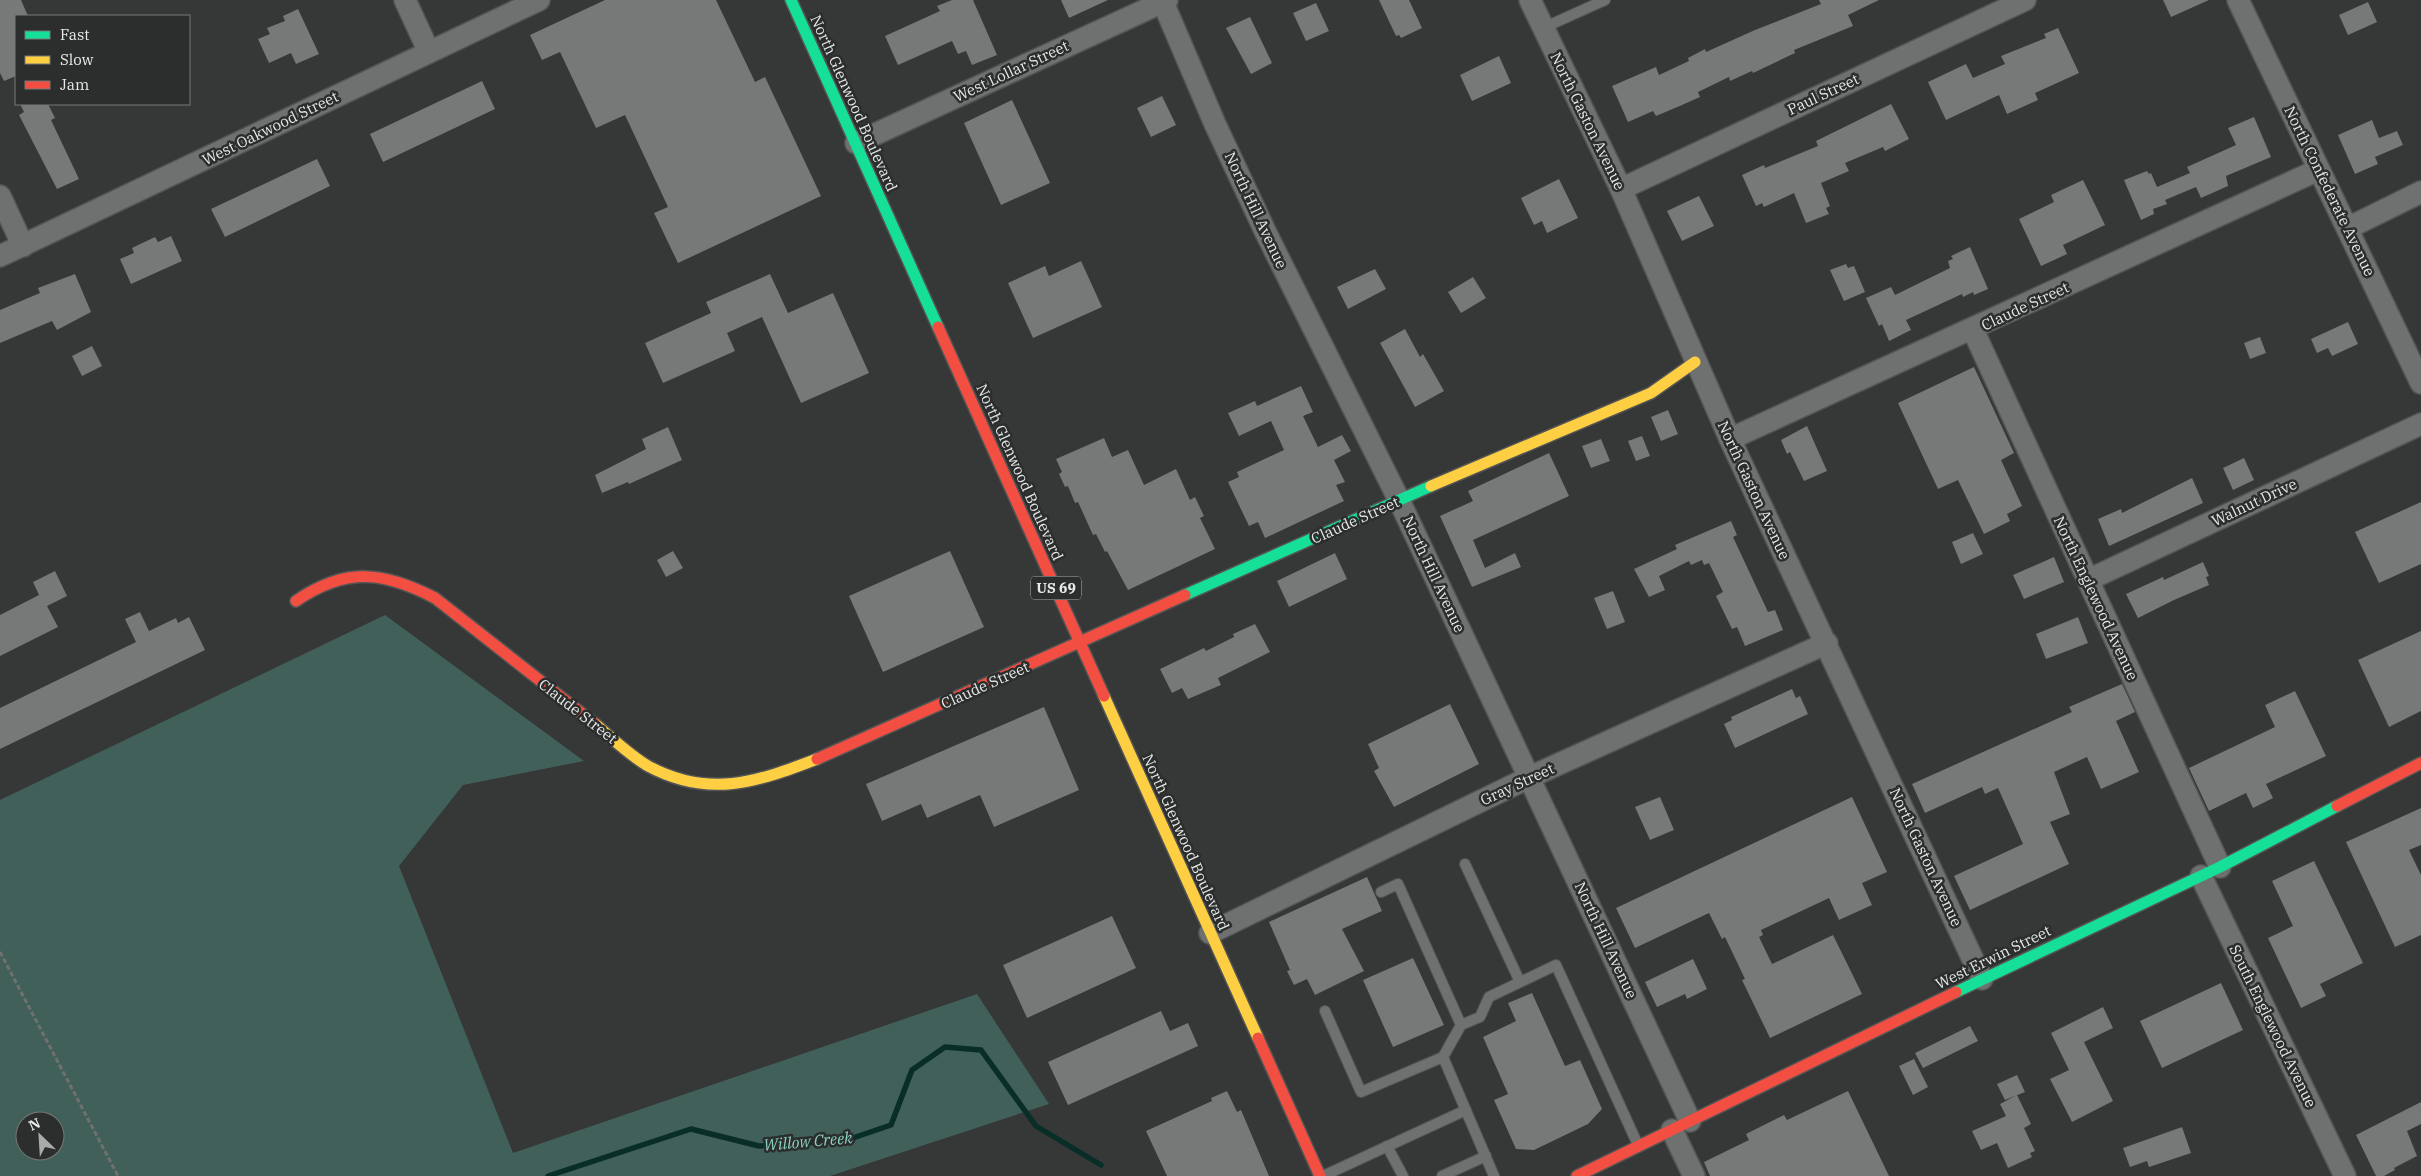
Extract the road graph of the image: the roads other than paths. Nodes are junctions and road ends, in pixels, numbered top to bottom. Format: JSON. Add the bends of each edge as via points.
{"nodes":[{"id":1,"x":405,"y":0,"type":"edge"},
{"id":2,"x":539,"y":0,"type":"edge"},
{"id":3,"x":791,"y":0,"type":"edge"},
{"id":4,"x":1530,"y":0,"type":"edge"},
{"id":5,"x":1605,"y":0,"type":"edge"},
{"id":6,"x":2026,"y":0,"type":"edge"},
{"id":7,"x":2238,"y":0,"type":"edge"},
{"id":8,"x":1164,"y":1,"type":"edge"},
{"id":9,"x":1543,"y":28,"type":"junction"},
{"id":10,"x":429,"y":52,"type":"junction"},
{"id":11,"x":856,"y":143,"type":"junction"},
{"id":12,"x":2318,"y":170,"type":"junction"},
{"id":13,"x":1621,"y":189,"type":"junction"},
{"id":14,"x":2421,"y":192,"type":"edge"},
{"id":15,"x":0,"y":196,"type":"edge"},
{"id":16,"x":2348,"y":228,"type":"junction"},
{"id":17,"x":23,"y":246,"type":"junction"},
{"id":18,"x":0,"y":256,"type":"edge"},
{"id":19,"x":1973,"y":330,"type":"junction"},
{"id":20,"x":1695,"y":362,"type":"junction"},
{"id":21,"x":2421,"y":383,"type":"edge"},
{"id":22,"x":2421,"y":424,"type":"edge"},
{"id":23,"x":1730,"y":439,"type":"junction"},
{"id":24,"x":1399,"y":500,"type":"junction"},
{"id":25,"x":2088,"y":580,"type":"junction"},
{"id":26,"x":296,"y":601,"type":"dead end"},
{"id":27,"x":1080,"y":643,"type":"junction"},
{"id":28,"x":1827,"y":643,"type":"junction"},
{"id":29,"x":2421,"y":763,"type":"edge"},
{"id":30,"x":1530,"y":778,"type":"junction"},
{"id":31,"x":1465,"y":864,"type":"dead end"},
{"id":32,"x":2220,"y":866,"type":"junction"},
{"id":33,"x":2200,"y":876,"type":"junction"},
{"id":34,"x":1381,"y":892,"type":"dead end"},
{"id":35,"x":1210,"y":933,"type":"junction"},
{"id":36,"x":1982,"y":978,"type":"junction"},
{"id":37,"x":1520,"y":982,"type":"junction"},
{"id":38,"x":1325,"y":1011,"type":"dead end"},
{"id":39,"x":1461,"y":1025,"type":"junction"},
{"id":40,"x":1443,"y":1057,"type":"junction"},
{"id":41,"x":1466,"y":1110,"type":"junction"},
{"id":42,"x":1681,"y":1126,"type":"junction"},
{"id":43,"x":1387,"y":1146,"type":"junction"},
{"id":44,"x":1639,"y":1146,"type":"junction"},
{"id":45,"x":1486,"y":1156,"type":"junction"},
{"id":46,"x":1321,"y":1176,"type":"edge"},
{"id":47,"x":1403,"y":1176,"type":"edge"},
{"id":48,"x":1442,"y":1176,"type":"edge"},
{"id":49,"x":1494,"y":1176,"type":"edge"},
{"id":50,"x":1577,"y":1176,"type":"edge"},
{"id":51,"x":1694,"y":1176,"type":"edge"},
{"id":52,"x":2345,"y":1176,"type":"edge"}],
"edges":[{"from":1,"to":10,"type":"street"},
{"from":2,"to":10,"type":"street","name":"West Oakwood Street"},
{"from":3,"to":11,"type":"main road","name":"North Glenwood Boulevard","number":"US 69"},
{"from":4,"to":9,"type":"street","name":"North Gaston Avenue"},
{"from":5,"to":9,"type":"lane"},
{"from":6,"to":13,"type":"street","name":"Paul Street"},
{"from":7,"to":12,"type":"street","name":"North Confederate Avenue"},
{"from":8,"to":11,"type":"street","name":"West Lollar Street"},
{"from":8,"to":24,"type":"street","name":"North Hill Avenue","via":[[1266,233]]},
{"from":9,"to":13,"type":"street","name":"North Gaston Avenue"},
{"from":10,"to":17,"type":"street","name":"West Oakwood Street"},
{"from":11,"to":27,"type":"main road","name":"North Glenwood Boulevard","number":"US 69"},
{"from":12,"to":16,"type":"street","name":"North Confederate Avenue"},
{"from":12,"to":19,"type":"street","name":"Claude Street"},
{"from":13,"to":20,"type":"street","name":"North Gaston Avenue"},
{"from":14,"to":16,"type":"street"},
{"from":15,"to":17,"type":"street"},
{"from":16,"to":21,"type":"street","name":"North Confederate Avenue"},
{"from":17,"to":18,"type":"street","name":"West Oakwood Street"},
{"from":19,"to":23,"type":"street","name":"Claude Street"},
{"from":19,"to":25,"type":"street","name":"North Englewood Avenue"},
{"from":20,"to":23,"type":"street","name":"North Gaston Avenue"},
{"from":20,"to":24,"type":"main road","name":"Claude Street","via":[[1651,393]]},
{"from":22,"to":25,"type":"street","name":"Walnut Drive"},
{"from":23,"to":28,"type":"street","name":"North Gaston Avenue"},
{"from":24,"to":27,"type":"main road","name":"Claude Street"},
{"from":24,"to":30,"type":"street","name":"North Hill Avenue"},
{"from":25,"to":32,"type":"street","name":"North Englewood Avenue"},
{"from":26,"to":27,"type":"main road","name":"Claude Street","via":[[328,582],[355,576],[384,576],[411,585],[435,598],[647,765],[684,782],[716,785],[749,783],[818,759]]},
{"from":27,"to":35,"type":"main road","name":"North Glenwood Boulevard","number":"US 69"},
{"from":28,"to":30,"type":"street","name":"Gray Street"},
{"from":28,"to":36,"type":"street","name":"North Gaston Avenue"},
{"from":29,"to":32,"type":"main road","name":"West Erwin Street"},
{"from":30,"to":35,"type":"street","name":"Gray Street"},
{"from":30,"to":42,"type":"street","name":"North Hill Avenue"},
{"from":31,"to":37,"type":"lane"},
{"from":32,"to":33,"type":"main road","name":"West Erwin Street"},
{"from":33,"to":36,"type":"main road","name":"West Erwin Street"},
{"from":33,"to":52,"type":"street","name":"South Englewood Avenue"},
{"from":34,"to":39,"type":"lane","via":[[1398,884]]},
{"from":35,"to":46,"type":"main road","name":"North Glenwood Boulevard","number":"US 69"},
{"from":36,"to":42,"type":"main road","name":"West Erwin Street"},
{"from":37,"to":39,"type":"lane","via":[[1489,997],[1480,1017]]},
{"from":37,"to":44,"type":"lane","via":[[1556,965]]},
{"from":38,"to":40,"type":"lane","via":[[1361,1092]]},
{"from":39,"to":40,"type":"lane"},
{"from":40,"to":41,"type":"lane"},
{"from":41,"to":43,"type":"lane"},
{"from":41,"to":45,"type":"lane"},
{"from":42,"to":44,"type":"main road","name":"West Erwin Street"},
{"from":42,"to":51,"type":"street","name":"North Hill Avenue"},
{"from":43,"to":46,"type":"lane"},
{"from":43,"to":47,"type":"lane"},
{"from":44,"to":50,"type":"main road","name":"West Erwin Street"},
{"from":45,"to":48,"type":"lane"},
{"from":45,"to":49,"type":"lane"}]}
